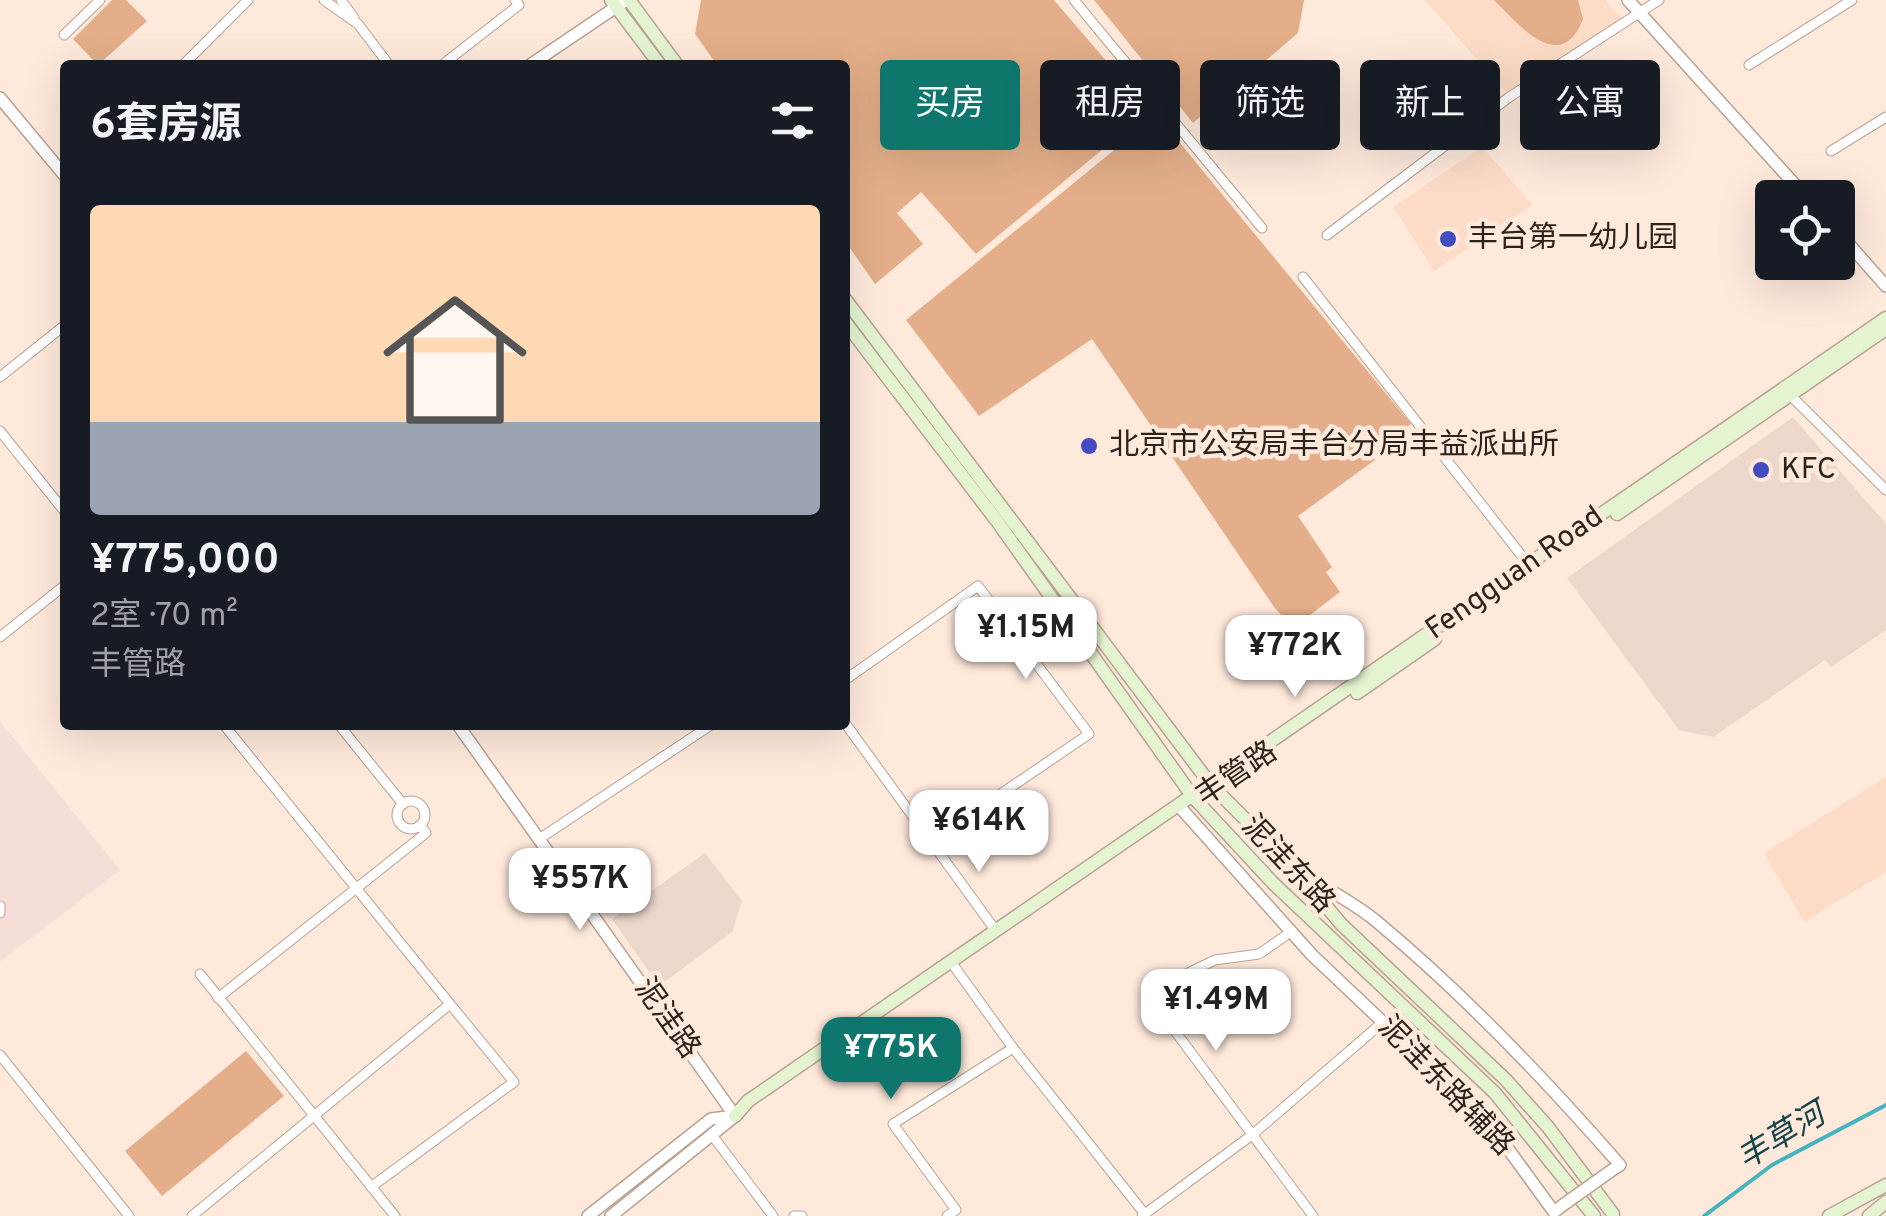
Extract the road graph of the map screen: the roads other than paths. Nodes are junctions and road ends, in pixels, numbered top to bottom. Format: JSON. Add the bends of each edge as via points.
{"nodes":[{"id":1,"x":100,"y":0,"type":"edge"},
{"id":2,"x":248,"y":0,"type":"edge"},
{"id":3,"x":324,"y":0,"type":"edge"},
{"id":4,"x":340,"y":0,"type":"edge"},
{"id":5,"x":515,"y":0,"type":"edge"},
{"id":6,"x":1074,"y":0,"type":"edge"},
{"id":7,"x":1628,"y":0,"type":"edge"},
{"id":8,"x":1659,"y":0,"type":"edge"},
{"id":9,"x":1852,"y":0,"type":"edge"},
{"id":10,"x":621,"y":2,"type":"edge"},
{"id":11,"x":1639,"y":12,"type":"junction"},
{"id":12,"x":358,"y":24,"type":"junction"},
{"id":13,"x":64,"y":35,"type":"dead end"},
{"id":14,"x":188,"y":60,"type":"edge"},
{"id":15,"x":385,"y":60,"type":"edge"},
{"id":16,"x":448,"y":60,"type":"edge"},
{"id":17,"x":537,"y":60,"type":"edge"},
{"id":18,"x":657,"y":60,"type":"edge"},
{"id":19,"x":673,"y":60,"type":"edge"},
{"id":20,"x":1748,"y":65,"type":"dead end"},
{"id":21,"x":0,"y":98,"type":"edge"},
{"id":22,"x":1886,"y":117,"type":"edge"},
{"id":23,"x":1831,"y":151,"type":"dead end"},
{"id":24,"x":60,"y":168,"type":"edge"},
{"id":25,"x":1790,"y":180,"type":"edge"},
{"id":26,"x":1262,"y":228,"type":"dead end"},
{"id":27,"x":1327,"y":235,"type":"dead end"},
{"id":28,"x":1855,"y":251,"type":"edge"},
{"id":29,"x":1303,"y":277,"type":"dead end"},
{"id":30,"x":1886,"y":286,"type":"edge"},
{"id":31,"x":1886,"y":318,"type":"edge"},
{"id":32,"x":852,"y":320,"type":"edge"},
{"id":33,"x":60,"y":329,"type":"edge"},
{"id":34,"x":1886,"y":329,"type":"edge"},
{"id":35,"x":0,"y":377,"type":"edge"},
{"id":36,"x":1790,"y":395,"type":"junction"},
{"id":37,"x":0,"y":432,"type":"edge"},
{"id":38,"x":1886,"y":490,"type":"edge"},
{"id":39,"x":60,"y":506,"type":"edge"},
{"id":40,"x":1529,"y":565,"type":"junction"},
{"id":41,"x":60,"y":588,"type":"edge"},
{"id":42,"x":0,"y":636,"type":"edge"},
{"id":43,"x":850,"y":676,"type":"edge"},
{"id":44,"x":228,"y":730,"type":"edge"},
{"id":45,"x":343,"y":730,"type":"edge"},
{"id":46,"x":462,"y":730,"type":"edge"},
{"id":47,"x":703,"y":730,"type":"edge"},
{"id":48,"x":850,"y":730,"type":"edge"},
{"id":49,"x":1214,"y":787,"type":"junction"},
{"id":50,"x":1195,"y":800,"type":"junction"},
{"id":51,"x":403,"y":804,"type":"junction"},
{"id":52,"x":1181,"y":809,"type":"junction"},
{"id":53,"x":420,"y":825,"type":"junction"},
{"id":54,"x":539,"y":839,"type":"junction"},
{"id":55,"x":930,"y":842,"type":"junction"},
{"id":56,"x":1296,"y":869,"type":"junction"},
{"id":57,"x":356,"y":888,"type":"junction"},
{"id":58,"x":996,"y":930,"type":"junction"},
{"id":59,"x":1285,"y":936,"type":"dead end"},
{"id":60,"x":953,"y":965,"type":"junction"},
{"id":61,"x":200,"y":974,"type":"dead end"},
{"id":62,"x":218,"y":998,"type":"junction"},
{"id":63,"x":450,"y":1004,"type":"junction"},
{"id":64,"x":1383,"y":1022,"type":"junction"},
{"id":65,"x":1012,"y":1048,"type":"junction"},
{"id":66,"x":0,"y":1055,"type":"edge"},
{"id":67,"x":314,"y":1116,"type":"junction"},
{"id":68,"x":735,"y":1116,"type":"junction"},
{"id":69,"x":1252,"y":1134,"type":"junction"},
{"id":70,"x":712,"y":1135,"type":"junction"},
{"id":71,"x":1886,"y":1185,"type":"edge"},
{"id":72,"x":371,"y":1187,"type":"junction"},
{"id":73,"x":1886,"y":1202,"type":"edge"},
{"id":74,"x":593,"y":1214,"type":"edge"},
{"id":75,"x":1613,"y":1214,"type":"edge"},
{"id":76,"x":1143,"y":1215,"type":"edge"},
{"id":77,"x":1311,"y":1215,"type":"edge"},
{"id":78,"x":129,"y":1216,"type":"edge"},
{"id":79,"x":192,"y":1216,"type":"edge"},
{"id":80,"x":395,"y":1216,"type":"edge"},
{"id":81,"x":612,"y":1216,"type":"edge"},
{"id":82,"x":773,"y":1216,"type":"edge"},
{"id":83,"x":946,"y":1216,"type":"edge"},
{"id":84,"x":1594,"y":1216,"type":"edge"},
{"id":85,"x":1830,"y":1216,"type":"edge"},
{"id":86,"x":1869,"y":1216,"type":"edge"}],
"edges":[{"from":1,"to":13,"type":"street"},
{"from":2,"to":14,"type":"street"},
{"from":3,"to":12,"type":"street"},
{"from":4,"to":12,"type":"street"},
{"from":5,"to":16,"type":"street","via":[[519,5]]},
{"from":6,"to":26,"type":"street"},
{"from":7,"to":11,"type":"street"},
{"from":8,"to":11,"type":"street"},
{"from":9,"to":20,"type":"street"},
{"from":10,"to":17,"type":"street"},
{"from":10,"to":18,"type":"main road"},
{"from":10,"to":19,"type":"main road"},
{"from":11,"to":25,"type":"street"},
{"from":11,"to":27,"type":"street","via":[[1508,98]]},
{"from":12,"to":15,"type":"street"},
{"from":21,"to":24,"type":"street"},
{"from":22,"to":23,"type":"street"},
{"from":28,"to":30,"type":"street"},
{"from":29,"to":40,"type":"street"},
{"from":31,"to":40,"type":"main road","name":"Fengguan Road"},
{"from":32,"to":49,"type":"main road","name":"泥洼东路"},
{"from":32,"to":50,"type":"main road","name":"泥洼东路"},
{"from":33,"to":35,"type":"street"},
{"from":34,"to":36,"type":"main road","name":"丰管路"},
{"from":36,"to":38,"type":"street"},
{"from":36,"to":49,"type":"main road","name":"丰管路"},
{"from":37,"to":39,"type":"street"},
{"from":40,"to":49,"type":"main road","name":"Fengguan Road"},
{"from":41,"to":42,"type":"street"},
{"from":43,"to":55,"type":"street","via":[[978,586],[1090,734]]},
{"from":44,"to":57,"type":"street"},
{"from":45,"to":51,"type":"street"},
{"from":46,"to":54,"type":"street","name":"泥洼路"},
{"from":47,"to":54,"type":"street"},
{"from":48,"to":55,"type":"street"},
{"from":49,"to":50,"type":"main road","name":"丰管路"},
{"from":49,"to":56,"type":"main road","name":"泥洼东路"},
{"from":50,"to":52,"type":"main road","name":"丰管路"},
{"from":50,"to":84,"type":"main road","name":"泥洼东路","via":[[1495,1093]]},
{"from":51,"to":53,"type":"street","via":[[422,806]]},
{"from":51,"to":53,"type":"street","via":[[400,822]]},
{"from":52,"to":58,"type":"main road"},
{"from":52,"to":60,"type":"main road","name":"丰管路"},
{"from":52,"to":64,"type":"street","name":"泥洼东路辅路","via":[[1300,943]]},
{"from":53,"to":57,"type":"street","via":[[426,832]]},
{"from":54,"to":68,"type":"street","name":"泥洼路"},
{"from":55,"to":58,"type":"street"},
{"from":56,"to":64,"type":"street","name":"泥洼东路辅路","bridge":true,"via":[[1374,919],[1553,1088],[1620,1165],[1554,1212],[1498,1135]]},
{"from":56,"to":75,"type":"main road","name":"泥洼东路","via":[[1342,924],[1506,1080]]},
{"from":57,"to":62,"type":"street"},
{"from":57,"to":63,"type":"street"},
{"from":58,"to":60,"type":"main road"},
{"from":59,"to":69,"type":"street","via":[[1259,954],[1215,960],[1188,973],[1157,1007]]},
{"from":60,"to":65,"type":"street"},
{"from":60,"to":68,"type":"main road","name":"丰管路"},
{"from":61,"to":62,"type":"street"},
{"from":62,"to":67,"type":"street"},
{"from":63,"to":67,"type":"street"},
{"from":63,"to":72,"type":"street","via":[[514,1082]]},
{"from":64,"to":69,"type":"street"},
{"from":65,"to":76,"type":"street"},
{"from":65,"to":83,"type":"street","via":[[893,1124],[956,1210]]},
{"from":66,"to":78,"type":"street"},
{"from":67,"to":72,"type":"street"},
{"from":67,"to":79,"type":"street"},
{"from":68,"to":70,"type":"street"},
{"from":68,"to":74,"type":"street","via":[[711,1119]]},
{"from":69,"to":76,"type":"street"},
{"from":69,"to":77,"type":"street"},
{"from":70,"to":81,"type":"street"},
{"from":70,"to":82,"type":"street"},
{"from":71,"to":85,"type":"main road"},
{"from":72,"to":80,"type":"street"},
{"from":73,"to":86,"type":"main road"}]}
